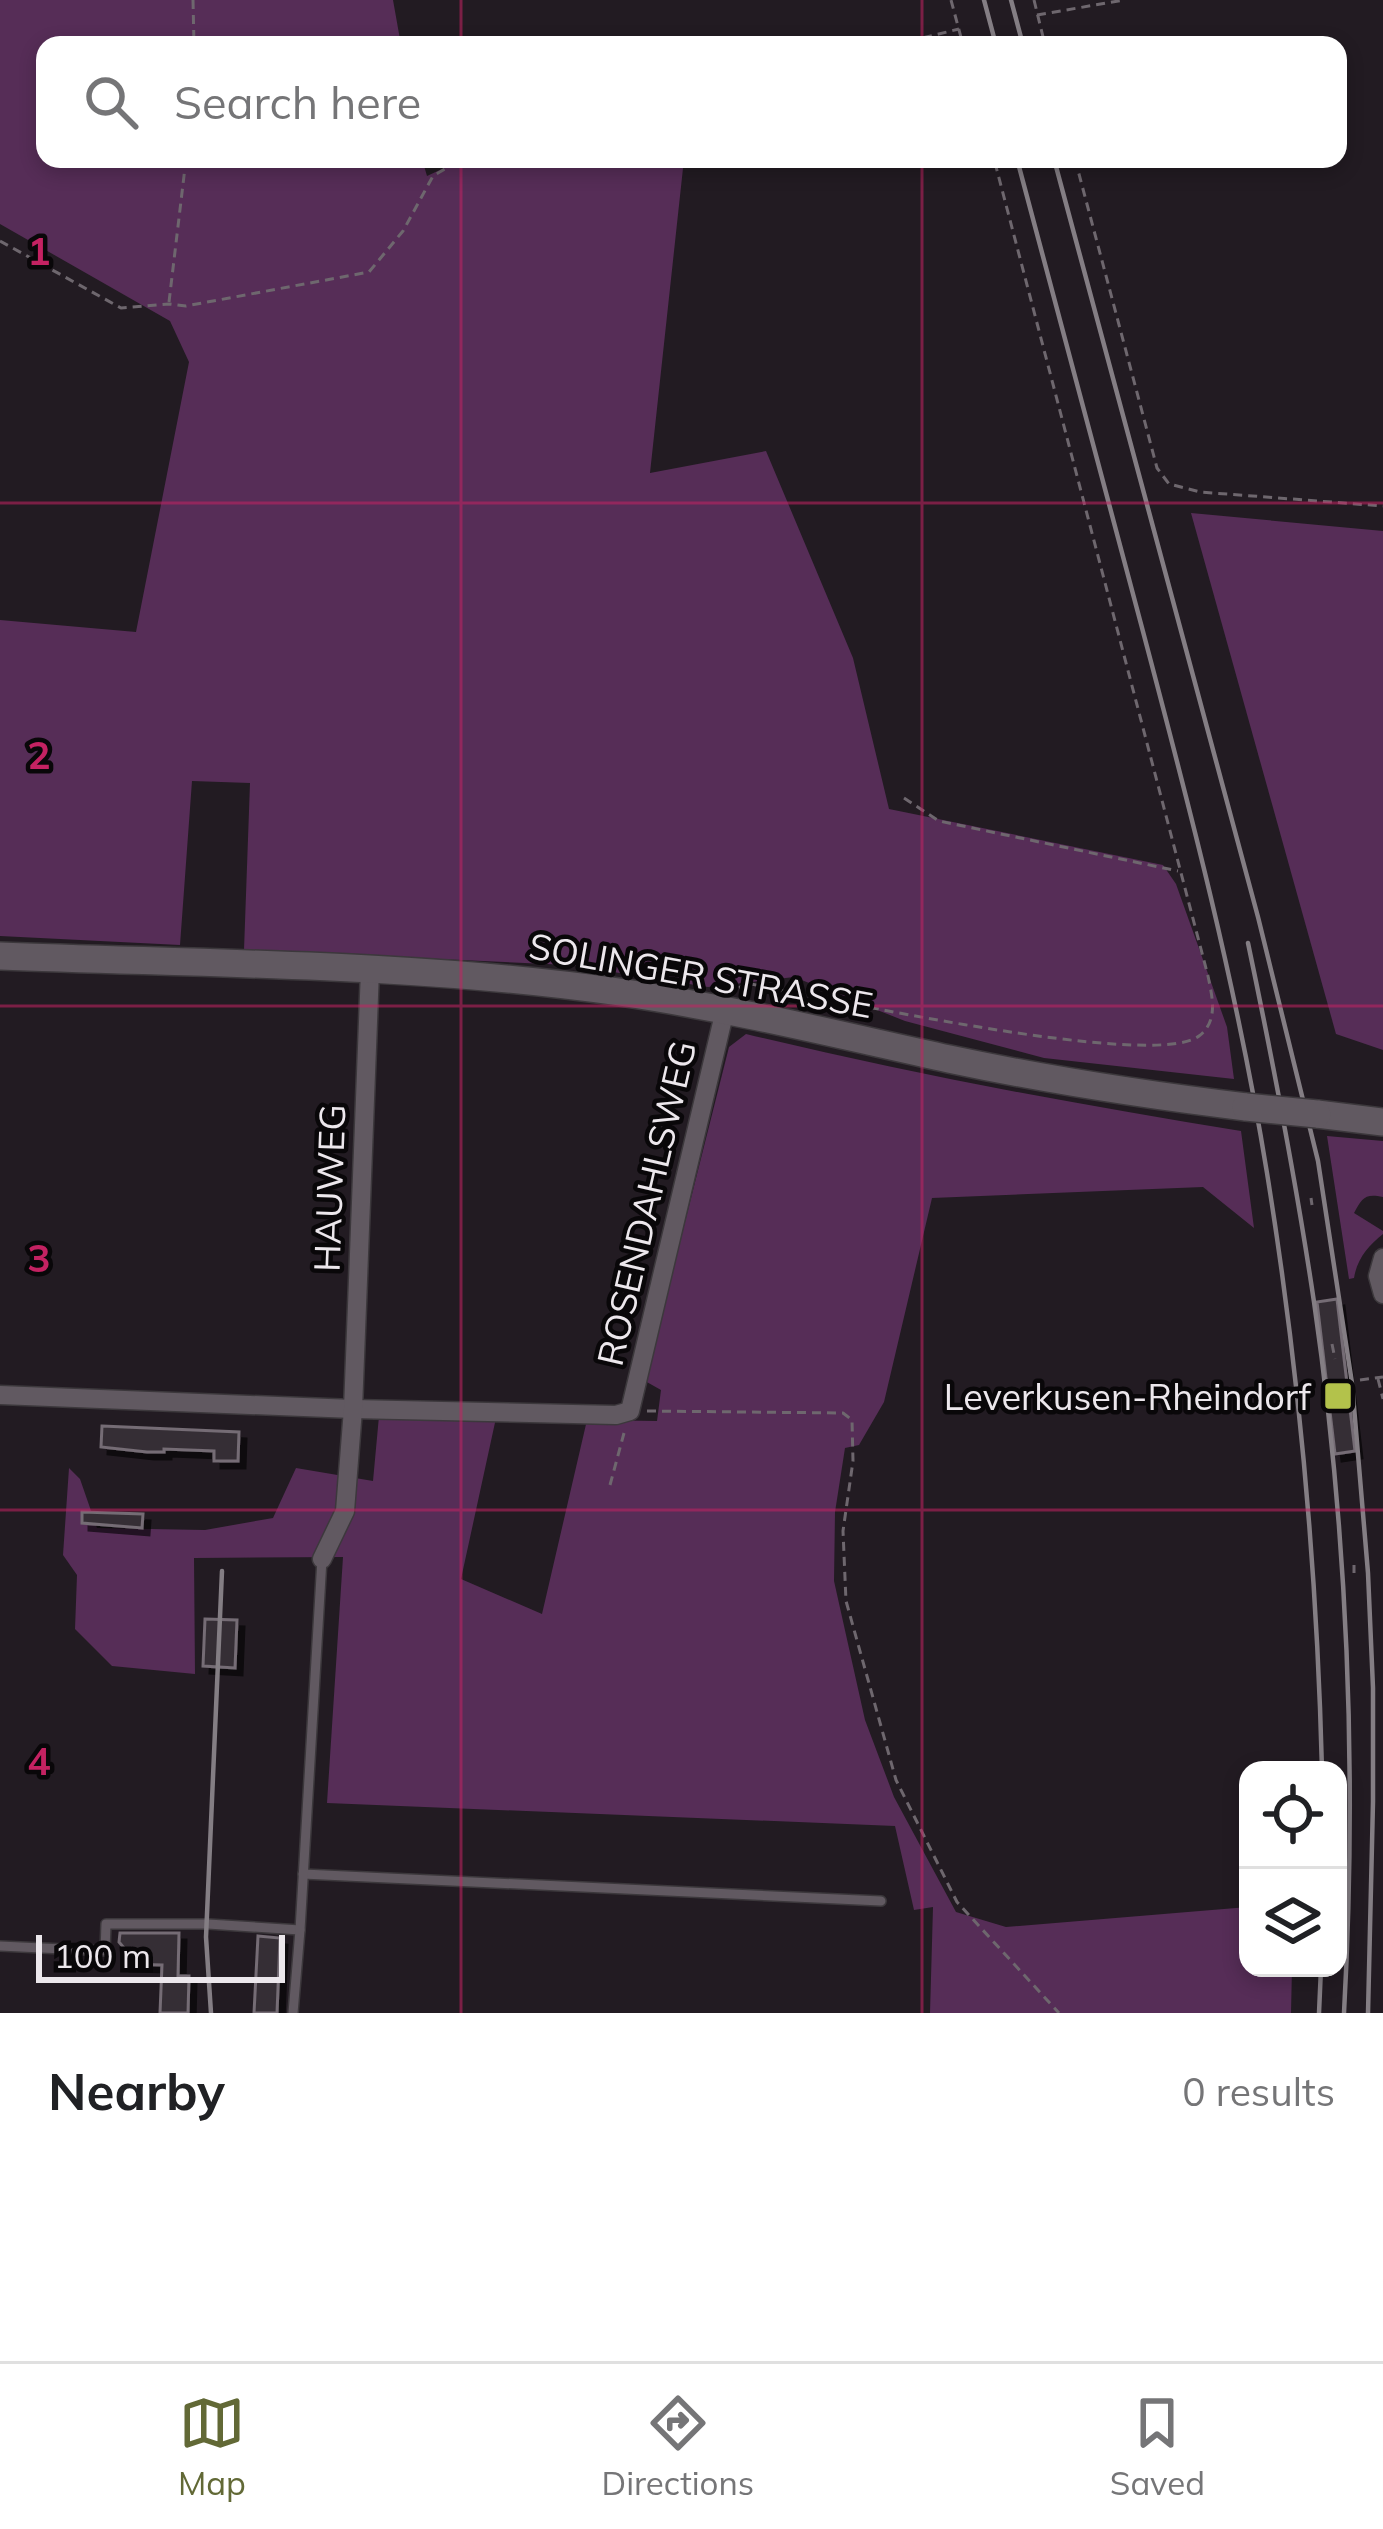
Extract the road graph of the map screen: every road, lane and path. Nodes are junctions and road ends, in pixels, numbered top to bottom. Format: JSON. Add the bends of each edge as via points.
{"nodes":[{"id":1,"x":193,"y":0,"type":"edge"},
{"id":2,"x":951,"y":0,"type":"edge"},
{"id":3,"x":1034,"y":0,"type":"edge"},
{"id":4,"x":1124,"y":0,"type":"edge"},
{"id":5,"x":1036,"y":15,"type":"junction"},
{"id":6,"x":959,"y":29,"type":"junction"},
{"id":7,"x":194,"y":36,"type":"edge"},
{"id":8,"x":931,"y":36,"type":"edge"},
{"id":9,"x":961,"y":36,"type":"edge"},
{"id":10,"x":1042,"y":36,"type":"edge"},
{"id":11,"x":185,"y":168,"type":"edge"},
{"id":12,"x":447,"y":168,"type":"edge"},
{"id":13,"x":996,"y":168,"type":"edge"},
{"id":14,"x":1077,"y":168,"type":"edge"},
{"id":15,"x":0,"y":242,"type":"edge"},
{"id":16,"x":169,"y":304,"type":"junction"},
{"id":17,"x":1383,"y":506,"type":"edge"},
{"id":18,"x":904,"y":799,"type":"dead end"},
{"id":19,"x":1180,"y":872,"type":"junction"},
{"id":20,"x":0,"y":956,"type":"edge"},
{"id":21,"x":370,"y":970,"type":"junction"},
{"id":22,"x":725,"y":1010,"type":"junction"},
{"id":23,"x":1383,"y":1122,"type":"edge"},
{"id":24,"x":1383,"y":1258,"type":"edge"},
{"id":25,"x":1383,"y":1294,"type":"edge"},
{"id":26,"x":1332,"y":1344,"type":"dead end"},
{"id":27,"x":1334,"y":1359,"type":"dead end"},
{"id":28,"x":1380,"y":1377,"type":"edge"},
{"id":29,"x":1360,"y":1380,"type":"dead end"},
{"id":30,"x":0,"y":1395,"type":"edge"},
{"id":31,"x":1383,"y":1399,"type":"edge"},
{"id":32,"x":353,"y":1409,"type":"junction"},
{"id":33,"x":630,"y":1411,"type":"junction"},
{"id":34,"x":610,"y":1485,"type":"dead end"},
{"id":35,"x":322,"y":1559,"type":"joint"},
{"id":36,"x":1354,"y":1565,"type":"dead end"},
{"id":37,"x":1354,"y":1573,"type":"dead end"},
{"id":38,"x":303,"y":1874,"type":"junction"},
{"id":39,"x":881,"y":1901,"type":"dead end"},
{"id":40,"x":300,"y":1930,"type":"junction"},
{"id":41,"x":0,"y":1946,"type":"edge"},
{"id":42,"x":293,"y":2013,"type":"edge"},
{"id":43,"x":1059,"y":2013,"type":"edge"}],
"edges":[{"from":1,"to":7,"type":"path"},
{"from":2,"to":6,"type":"path"},
{"from":3,"to":5,"type":"path"},
{"from":4,"to":5,"type":"path"},
{"from":5,"to":10,"type":"path"},
{"from":6,"to":8,"type":"path"},
{"from":6,"to":9,"type":"path"},
{"from":11,"to":16,"type":"path"},
{"from":12,"to":16,"type":"path","via":[[433,176],[369,272]]},
{"from":13,"to":19,"type":"path"},
{"from":14,"to":17,"type":"path","via":[[1156,468],[1169,484]]},
{"from":15,"to":16,"type":"path","via":[[121,308]]},
{"from":18,"to":19,"type":"path","via":[[939,821]]},
{"from":19,"to":22,"type":"path","via":[[1213,1004],[1194,1040],[1157,1046],[998,1032],[746,983]]},
{"from":20,"to":21,"type":"main road","name":"SOLINGER STRASSE"},
{"from":21,"to":22,"type":"main road","name":"SOLINGER STRASSE","via":[[512,979]]},
{"from":21,"to":32,"type":"street","name":"HAUWEG"},
{"from":22,"to":23,"type":"main road","name":"SOLINGER STRASSE","bridge":true,"via":[[1058,1080]]},
{"from":22,"to":33,"type":"street","name":"ROSENDAHLSWEG"},
{"from":24,"to":25,"type":"street"},
{"from":26,"to":27,"type":"path"},
{"from":28,"to":29,"type":"path"},
{"from":28,"to":31,"type":"path"},
{"from":30,"to":32,"type":"street"},
{"from":32,"to":33,"type":"street"},
{"from":32,"to":35,"type":"street","name":"HAUWEG","via":[[345,1510]]},
{"from":33,"to":34,"type":"path"},
{"from":33,"to":43,"type":"path","via":[[843,1413],[852,1420],[846,1601],[896,1780],[957,1902]]},
{"from":35,"to":38,"type":"lane"},
{"from":36,"to":37,"type":"path"},
{"from":38,"to":39,"type":"lane"},
{"from":38,"to":40,"type":"lane"},
{"from":40,"to":41,"type":"lane","via":[[106,1924],[105,1951]]},
{"from":40,"to":42,"type":"lane"}]}
